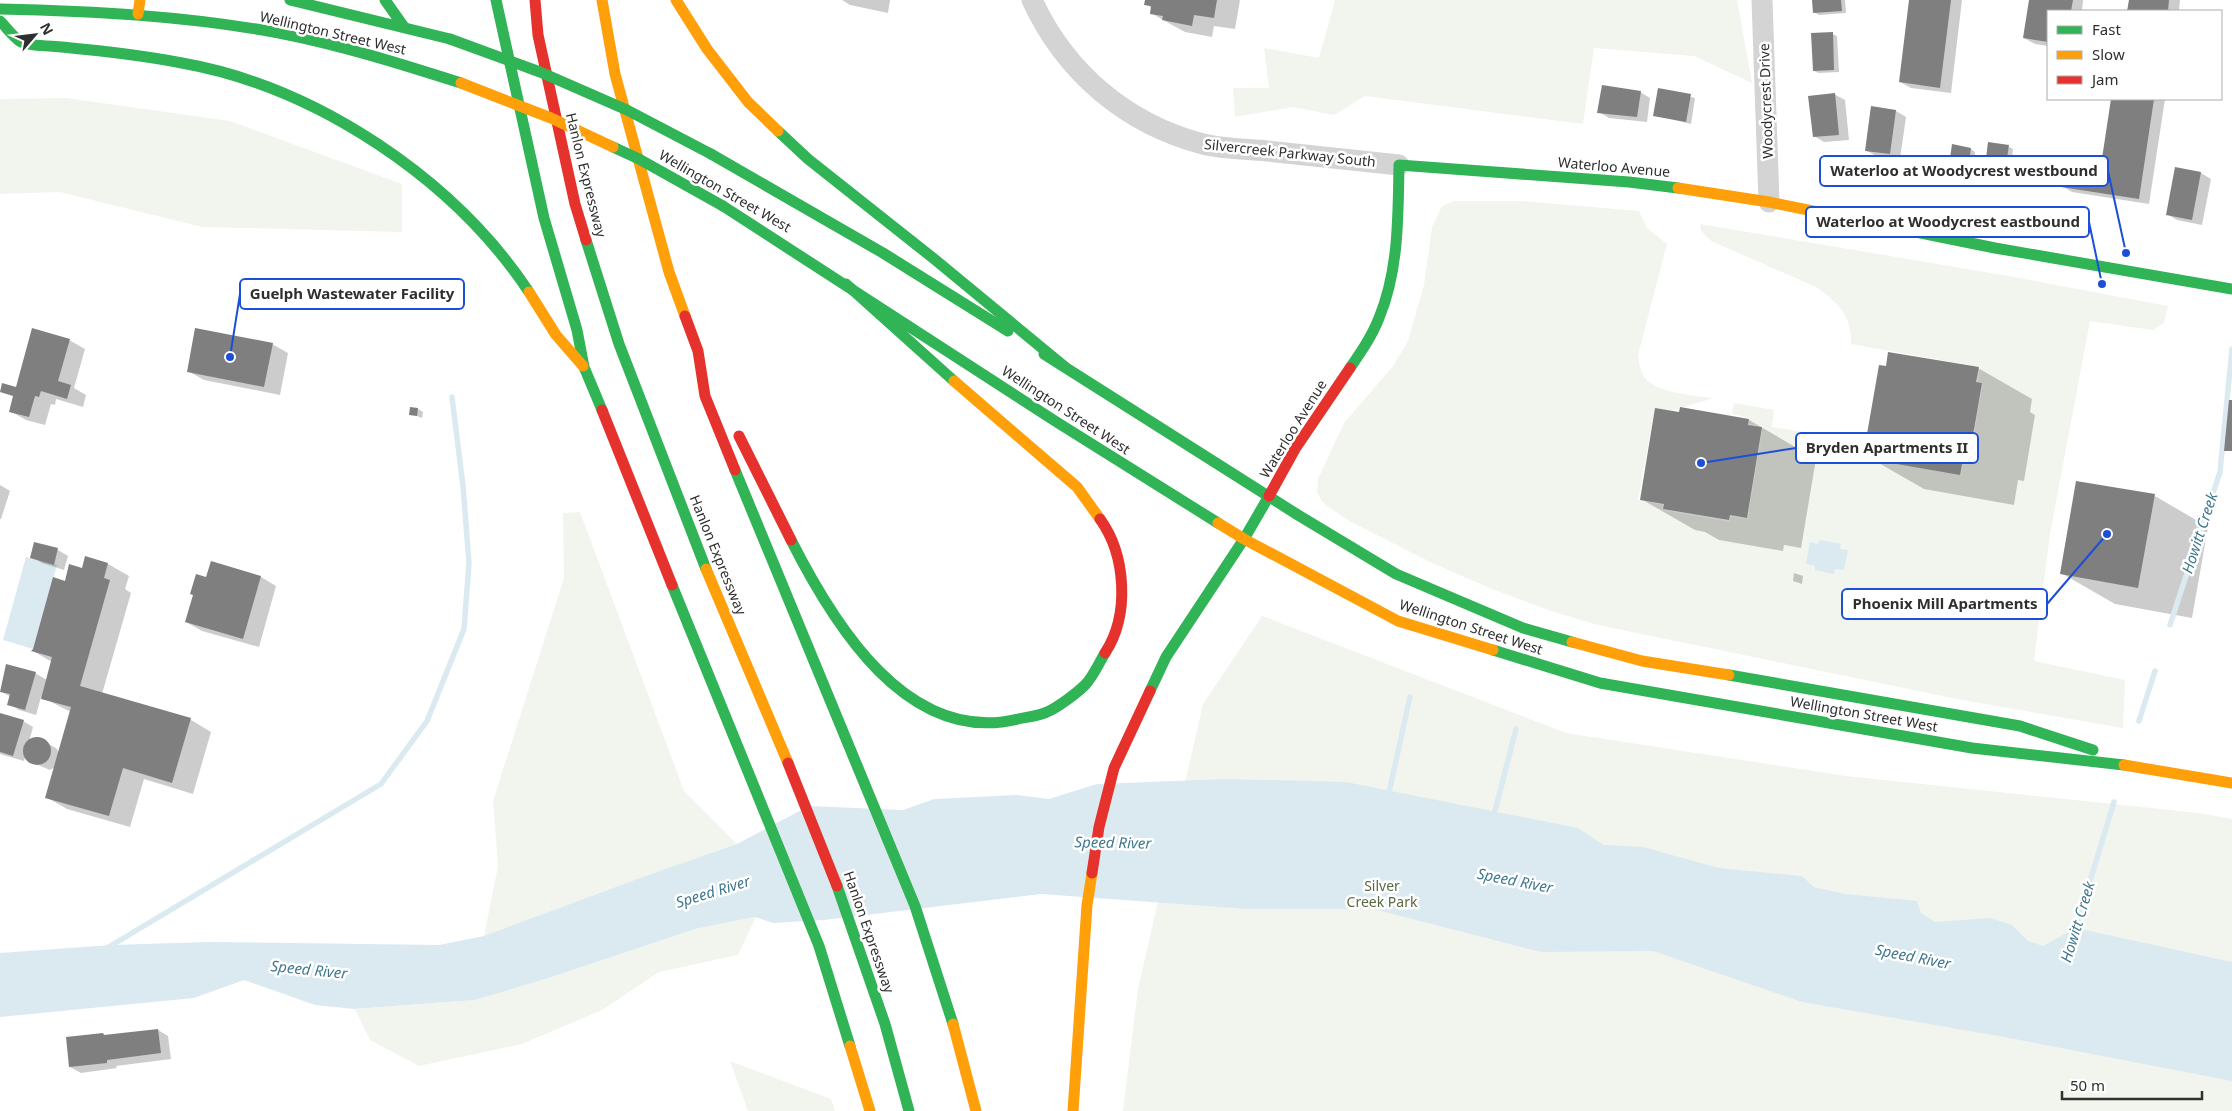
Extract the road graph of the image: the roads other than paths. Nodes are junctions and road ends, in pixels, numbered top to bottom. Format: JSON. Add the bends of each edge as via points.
{"nodes":[{"id":1,"x":140,"y":0,"type":"edge"},
{"id":2,"x":290,"y":0,"type":"edge"},
{"id":3,"x":384,"y":0,"type":"edge"},
{"id":4,"x":496,"y":0,"type":"edge"},
{"id":5,"x":535,"y":0,"type":"edge"},
{"id":6,"x":602,"y":0,"type":"edge"},
{"id":7,"x":676,"y":0,"type":"edge"},
{"id":8,"x":1032,"y":0,"type":"edge"},
{"id":9,"x":1762,"y":0,"type":"edge"},
{"id":10,"x":0,"y":9,"type":"edge"},
{"id":11,"x":138,"y":14,"type":"junction"},
{"id":12,"x":0,"y":21,"type":"edge"},
{"id":13,"x":404,"y":28,"type":"junction"},
{"id":14,"x":1399,"y":165,"type":"junction"},
{"id":15,"x":1769,"y":202,"type":"junction"},
{"id":16,"x":846,"y":284,"type":"junction"},
{"id":17,"x":2232,"y":289,"type":"edge"},
{"id":18,"x":698,"y":351,"type":"junction"},
{"id":19,"x":584,"y":367,"type":"junction"},
{"id":20,"x":1064,"y":367,"type":"junction"},
{"id":21,"x":716,"y":386,"type":"dead end"},
{"id":22,"x":732,"y":421,"type":"dead end"},
{"id":23,"x":1269,"y":496,"type":"junction"},
{"id":24,"x":1244,"y":539,"type":"junction"},
{"id":25,"x":2146,"y":768,"type":"junction"},
{"id":26,"x":2232,"y":783,"type":"edge"},
{"id":27,"x":870,"y":1111,"type":"edge"},
{"id":28,"x":909,"y":1111,"type":"edge"},
{"id":29,"x":976,"y":1111,"type":"edge"},
{"id":30,"x":1073,"y":1111,"type":"edge"}],
"edges":[{"from":1,"to":11,"type":"main road"},
{"from":2,"to":13,"type":"main road","name":"Wellington Street West"},
{"from":3,"to":13,"type":"main road"},
{"from":4,"to":19,"type":"main road","via":[[544,218],[577,330]]},
{"from":5,"to":28,"type":"main road","name":"Hanlon Expressway","via":[[538,35],[575,204],[618,344],[854,931]]},
{"from":6,"to":18,"type":"main road","via":[[615,74],[669,272]]},
{"from":7,"to":20,"type":"main road","via":[[707,49],[748,102],[795,147]]},
{"from":8,"to":14,"type":"street","name":"Silvercreek Parkway South","via":[[1062,52],[1086,79],[1130,113],[1167,132],[1205,144]]},
{"from":9,"to":15,"type":"street","name":"Woodycrest Drive"},
{"from":10,"to":11,"type":"main road","name":"Wellington Street West"},
{"from":11,"to":16,"type":"main road","name":"Wellington Street West","bridge":true,"via":[[278,33],[374,56],[461,83],[551,118],[639,158],[723,206]]},
{"from":12,"to":19,"type":"main road","via":[[22,43],[133,54],[236,76],[285,94],[378,144],[460,210],[496,249],[528,290],[556,335]]},
{"from":13,"to":20,"type":"main road","name":"Wellington Street West","bridge":true,"via":[[450,40],[540,72],[627,110],[776,190]]},
{"from":14,"to":15,"type":"main road","name":"Waterloo Avenue","via":[[1629,182]]},
{"from":14,"to":23,"type":"main road","name":"Waterloo Avenue","via":[[1390,285],[1382,312],[1364,346],[1282,470]]},
{"from":15,"to":17,"type":"main road","name":"Waterloo Avenue","via":[[1996,248]]},
{"from":16,"to":22,"type":"main road","via":[[1077,487],[1107,529],[1120,568],[1122,609],[1109,648],[1086,684],[1048,712],[1002,723],[961,720],[924,707],[893,686],[863,655],[830,608],[798,554]]},
{"from":16,"to":24,"type":"main road","name":"Wellington Street West","via":[[1055,421]]},
{"from":18,"to":21,"type":"main road"},
{"from":18,"to":29,"type":"main road","via":[[713,419],[915,906],[950,1012]]},
{"from":19,"to":27,"type":"main road","via":[[819,946]]},
{"from":20,"to":23,"type":"main road","name":"Wellington Street West"},
{"from":23,"to":24,"type":"main road","name":"Waterloo Avenue"},
{"from":23,"to":25,"type":"main road","name":"Wellington Street West","via":[[1396,574],[1523,628],[1642,661],[2020,726]]},
{"from":24,"to":25,"type":"main road","name":"Wellington Street West","via":[[1398,621],[1600,683],[1972,748]]},
{"from":24,"to":30,"type":"main road","name":"Waterloo Avenue","via":[[1166,657],[1114,768],[1099,827],[1087,905]]},
{"from":25,"to":26,"type":"main road","name":"Wellington Street West"}]}
